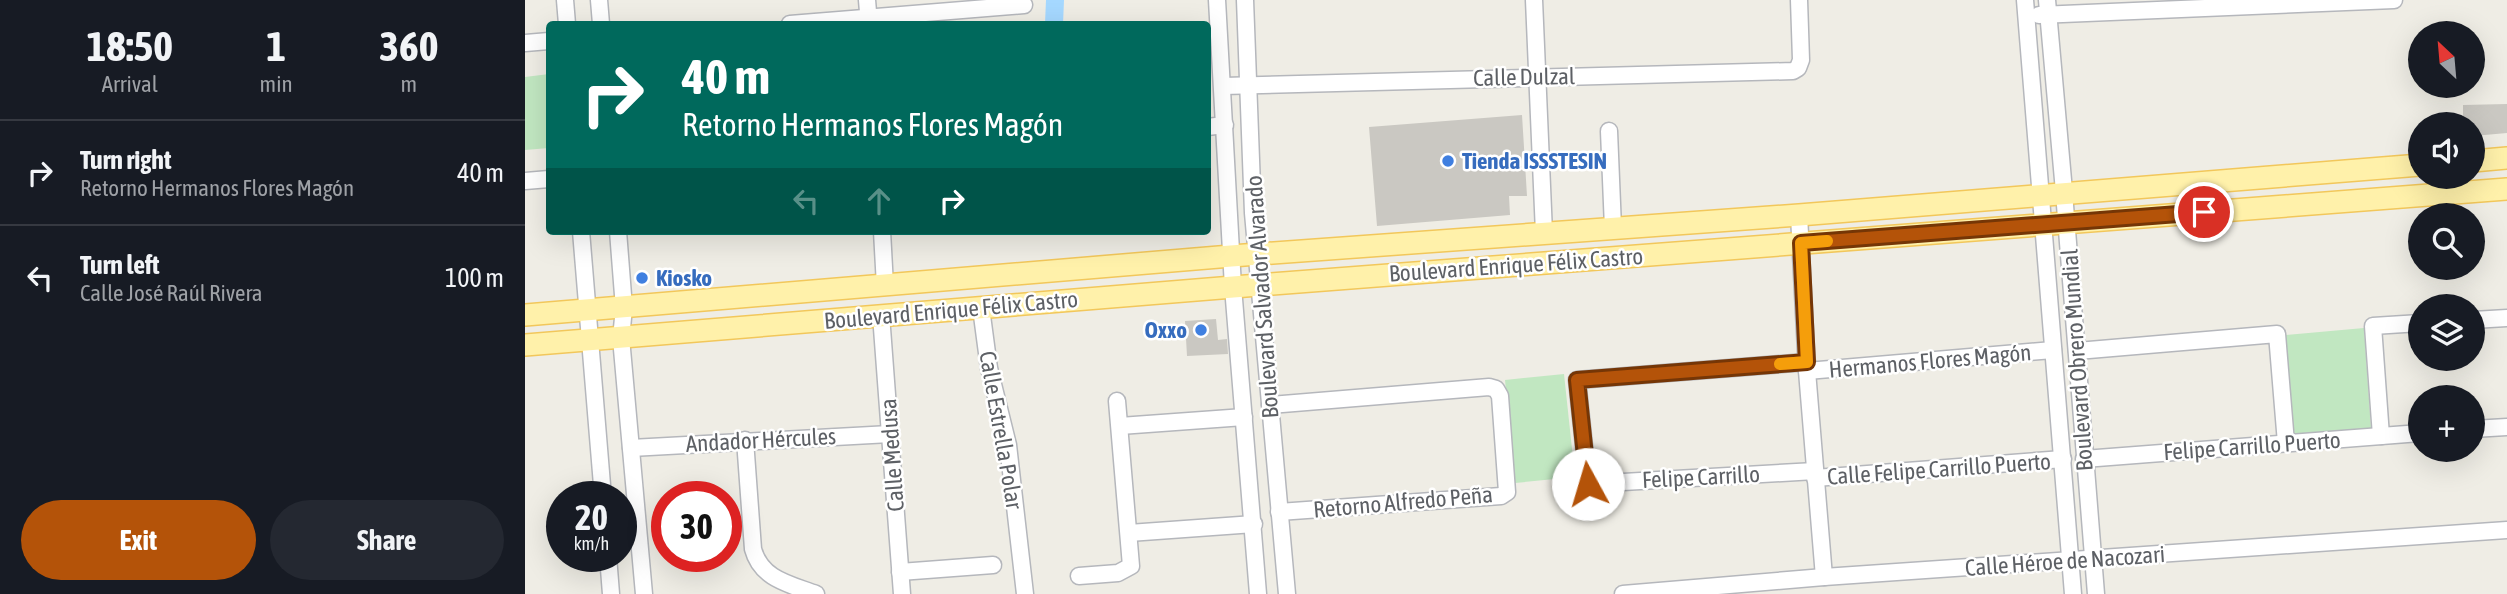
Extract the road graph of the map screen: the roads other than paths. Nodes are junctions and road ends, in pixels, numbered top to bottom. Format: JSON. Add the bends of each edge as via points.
{"nodes":[{"id":1,"x":565,"y":0,"type":"edge"},
{"id":2,"x":599,"y":0,"type":"edge"},
{"id":3,"x":867,"y":0,"type":"edge"},
{"id":4,"x":1217,"y":0,"type":"edge"},
{"id":5,"x":1245,"y":0,"type":"edge"},
{"id":6,"x":1534,"y":0,"type":"edge"},
{"id":7,"x":1799,"y":0,"type":"edge"},
{"id":8,"x":2393,"y":0,"type":"edge"},
{"id":9,"x":1024,"y":5,"type":"dead end"},
{"id":10,"x":2026,"y":8,"type":"edge"},
{"id":11,"x":2047,"y":8,"type":"edge"},
{"id":12,"x":567,"y":21,"type":"edge"},
{"id":13,"x":601,"y":21,"type":"edge"},
{"id":14,"x":869,"y":21,"type":"edge"},
{"id":15,"x":878,"y":21,"type":"edge"},
{"id":16,"x":546,"y":41,"type":"edge"},
{"id":17,"x":525,"y":43,"type":"edge"},
{"id":18,"x":1537,"y":77,"type":"junction"},
{"id":19,"x":1249,"y":84,"type":"junction"},
{"id":20,"x":1223,"y":86,"type":"junction"},
{"id":21,"x":1225,"y":125,"type":"junction"},
{"id":22,"x":1211,"y":127,"type":"edge"},
{"id":23,"x":1609,"y":131,"type":"dead end"},
{"id":24,"x":2507,"y":158,"type":"edge"},
{"id":25,"x":2485,"y":160,"type":"edge"},
{"id":26,"x":2408,"y":166,"type":"edge"},
{"id":27,"x":546,"y":179,"type":"edge"},
{"id":28,"x":525,"y":181,"type":"edge"},
{"id":29,"x":2507,"y":189,"type":"edge"},
{"id":30,"x":2064,"y":193,"type":"junction"},
{"id":31,"x":2041,"y":195,"type":"junction"},
{"id":32,"x":1799,"y":215,"type":"junction"},
{"id":33,"x":2066,"y":222,"type":"junction"},
{"id":34,"x":2044,"y":225,"type":"junction"},
{"id":35,"x":1613,"y":228,"type":"junction"},
{"id":36,"x":1544,"y":233,"type":"junction"},
{"id":37,"x":582,"y":235,"type":"edge"},
{"id":38,"x":618,"y":235,"type":"edge"},
{"id":39,"x":883,"y":235,"type":"edge"},
{"id":40,"x":1801,"y":243,"type":"junction"},
{"id":41,"x":1257,"y":255,"type":"junction"},
{"id":42,"x":1231,"y":256,"type":"junction"},
{"id":43,"x":1260,"y":285,"type":"junction"},
{"id":44,"x":885,"y":286,"type":"junction"},
{"id":45,"x":1233,"y":287,"type":"junction"},
{"id":46,"x":624,"y":308,"type":"junction"},
{"id":47,"x":981,"y":308,"type":"junction"},
{"id":48,"x":587,"y":310,"type":"junction"},
{"id":49,"x":525,"y":315,"type":"edge"},
{"id":50,"x":881,"y":315,"type":"junction"},
{"id":51,"x":2507,"y":318,"type":"edge"},
{"id":52,"x":2485,"y":319,"type":"edge"},
{"id":53,"x":2408,"y":325,"type":"edge"},
{"id":54,"x":621,"y":338,"type":"junction"},
{"id":55,"x":589,"y":340,"type":"junction"},
{"id":56,"x":525,"y":345,"type":"edge"},
{"id":57,"x":2053,"y":350,"type":"junction"},
{"id":58,"x":2077,"y":351,"type":"junction"},
{"id":59,"x":1807,"y":366,"type":"junction"},
{"id":60,"x":1267,"y":369,"type":"junction"},
{"id":61,"x":1240,"y":371,"type":"junction"},
{"id":62,"x":2080,"y":397,"type":"junction"},
{"id":63,"x":2057,"y":398,"type":"junction"},
{"id":64,"x":1117,"y":401,"type":"dead end"},
{"id":65,"x":1270,"y":405,"type":"junction"},
{"id":66,"x":1244,"y":417,"type":"junction"},
{"id":67,"x":1120,"y":426,"type":"junction"},
{"id":68,"x":2507,"y":426,"type":"edge"},
{"id":69,"x":2485,"y":428,"type":"edge"},
{"id":70,"x":890,"y":434,"type":"junction"},
{"id":71,"x":2408,"y":434,"type":"edge"},
{"id":72,"x":2381,"y":436,"type":"junction"},
{"id":73,"x":745,"y":440,"type":"junction"},
{"id":74,"x":2286,"y":443,"type":"junction"},
{"id":75,"x":631,"y":448,"type":"junction"},
{"id":76,"x":2063,"y":459,"type":"junction"},
{"id":77,"x":2084,"y":459,"type":"junction"},
{"id":78,"x":1815,"y":474,"type":"junction"},
{"id":79,"x":602,"y":481,"type":"edge"},
{"id":80,"x":1588,"y":484,"type":"joint"},
{"id":81,"x":1279,"y":512,"type":"junction"},
{"id":82,"x":1254,"y":524,"type":"junction"},
{"id":83,"x":2507,"y":530,"type":"edge"},
{"id":84,"x":1129,"y":533,"type":"junction"},
{"id":85,"x":1282,"y":550,"type":"junction"},
{"id":86,"x":1255,"y":552,"type":"junction"},
{"id":87,"x":2092,"y":559,"type":"junction"},
{"id":88,"x":2070,"y":560,"type":"junction"},
{"id":89,"x":993,"y":565,"type":"dead end"},
{"id":90,"x":609,"y":572,"type":"edge"},
{"id":91,"x":900,"y":572,"type":"junction"},
{"id":92,"x":1079,"y":576,"type":"dead end"},
{"id":93,"x":1823,"y":577,"type":"junction"},
{"id":94,"x":611,"y":594,"type":"edge"},
{"id":95,"x":644,"y":594,"type":"edge"},
{"id":96,"x":816,"y":594,"type":"edge"},
{"id":97,"x":902,"y":594,"type":"edge"},
{"id":98,"x":1025,"y":594,"type":"edge"},
{"id":99,"x":1258,"y":594,"type":"edge"},
{"id":100,"x":1287,"y":594,"type":"edge"},
{"id":101,"x":1623,"y":594,"type":"edge"},
{"id":102,"x":2073,"y":594,"type":"edge"},
{"id":103,"x":2096,"y":594,"type":"edge"}],
"edges":[{"from":1,"to":12,"type":"street"},
{"from":2,"to":13,"type":"street"},
{"from":3,"to":14,"type":"street"},
{"from":4,"to":20,"type":"street","name":"Boulevard Salvador Alvarado"},
{"from":5,"to":19,"type":"street","name":"Boulevard Salvador Alvarado"},
{"from":6,"to":18,"type":"street"},
{"from":7,"to":18,"type":"street","name":"Calle Dulzal","via":[[1801,60],[1793,71]]},
{"from":8,"to":11,"type":"street"},
{"from":9,"to":15,"type":"street"},
{"from":10,"to":11,"type":"street"},
{"from":10,"to":31,"type":"street","name":"Boulevard Obrero Mundial"},
{"from":11,"to":30,"type":"street","name":"Boulevard Obrero Mundial"},
{"from":16,"to":17,"type":"street"},
{"from":18,"to":19,"type":"street","name":"Calle Dulzal"},
{"from":18,"to":36,"type":"street"},
{"from":19,"to":20,"type":"street","name":"Calle Dulzal"},
{"from":19,"to":41,"type":"street","name":"Boulevard Salvador Alvarado"},
{"from":20,"to":21,"type":"street","name":"Boulevard Salvador Alvarado"},
{"from":21,"to":22,"type":"street"},
{"from":21,"to":42,"type":"street","name":"Boulevard Salvador Alvarado"},
{"from":23,"to":35,"type":"street"},
{"from":24,"to":25,"type":"main road"},
{"from":26,"to":30,"type":"main road","name":"Boulevard Enrique Félix Castro"},
{"from":27,"to":28,"type":"street"},
{"from":29,"to":33,"type":"main road","name":"Boulevard Enrique Félix Castro"},
{"from":30,"to":31,"type":"main road","name":"Boulevard Enrique Félix Castro"},
{"from":30,"to":33,"type":"street","name":"Boulevard Obrero Mundial"},
{"from":31,"to":32,"type":"main road","name":"Boulevard Enrique Félix Castro"},
{"from":31,"to":34,"type":"street","name":"Boulevard Obrero Mundial"},
{"from":32,"to":35,"type":"main road","name":"Boulevard Enrique Félix Castro"},
{"from":32,"to":40,"type":"street"},
{"from":33,"to":34,"type":"main road","name":"Boulevard Enrique Félix Castro"},
{"from":33,"to":58,"type":"street","name":"Boulevard Obrero Mundial"},
{"from":34,"to":40,"type":"main road","name":"Boulevard Enrique Félix Castro"},
{"from":34,"to":57,"type":"street","name":"Boulevard Obrero Mundial"},
{"from":35,"to":36,"type":"main road","name":"Boulevard Enrique Félix Castro"},
{"from":36,"to":41,"type":"main road","name":"Boulevard Enrique Félix Castro"},
{"from":37,"to":48,"type":"street"},
{"from":38,"to":46,"type":"street"},
{"from":39,"to":44,"type":"street"},
{"from":40,"to":43,"type":"main road","name":"Boulevard Enrique Félix Castro"},
{"from":40,"to":59,"type":"street"},
{"from":41,"to":42,"type":"main road","name":"Boulevard Enrique Félix Castro"},
{"from":41,"to":43,"type":"street","name":"Boulevard Salvador Alvarado"},
{"from":42,"to":44,"type":"main road","name":"Boulevard Enrique Félix Castro"},
{"from":42,"to":45,"type":"street","name":"Boulevard Salvador Alvarado"},
{"from":43,"to":45,"type":"main road","name":"Boulevard Enrique Félix Castro"},
{"from":43,"to":60,"type":"street","name":"Boulevard Salvador Alvarado"},
{"from":44,"to":46,"type":"main road","name":"Boulevard Enrique Félix Castro"},
{"from":45,"to":47,"type":"main road","name":"Boulevard Enrique Félix Castro"},
{"from":45,"to":61,"type":"street","name":"Boulevard Salvador Alvarado"},
{"from":46,"to":48,"type":"main road","name":"Boulevard Enrique Félix Castro"},
{"from":46,"to":54,"type":"street"},
{"from":47,"to":50,"type":"main road","name":"Boulevard Enrique Félix Castro"},
{"from":47,"to":98,"type":"street","name":"Calle Estrella Polar","via":[[989,368],[1008,445]]},
{"from":48,"to":49,"type":"main road","name":"Boulevard Enrique Félix Castro"},
{"from":48,"to":55,"type":"street"},
{"from":50,"to":54,"type":"main road","name":"Boulevard Enrique Félix Castro"},
{"from":50,"to":70,"type":"street","name":"Calle Medusa"},
{"from":51,"to":52,"type":"street"},
{"from":53,"to":72,"type":"street","via":[[2374,326]]},
{"from":54,"to":55,"type":"main road","name":"Boulevard Enrique Félix Castro"},
{"from":54,"to":75,"type":"street"},
{"from":55,"to":56,"type":"main road","name":"Boulevard Enrique Félix Castro"},
{"from":55,"to":79,"type":"street"},
{"from":57,"to":59,"type":"street","name":"Hermanos Flores Magón"},
{"from":57,"to":63,"type":"street","name":"Boulevard Obrero Mundial"},
{"from":58,"to":62,"type":"street","name":"Boulevard Obrero Mundial"},
{"from":58,"to":74,"type":"street","via":[[2277,334]]},
{"from":59,"to":78,"type":"street"},
{"from":59,"to":80,"type":"street","name":"Hermanos Flores Magón","via":[[1577,380]]},
{"from":60,"to":61,"type":"street"},
{"from":60,"to":65,"type":"street","name":"Boulevard Salvador Alvarado"},
{"from":61,"to":66,"type":"street","name":"Boulevard Salvador Alvarado"},
{"from":62,"to":63,"type":"street"},
{"from":62,"to":77,"type":"street","name":"Boulevard Obrero Mundial"},
{"from":63,"to":76,"type":"street","name":"Boulevard Obrero Mundial"},
{"from":64,"to":67,"type":"street"},
{"from":65,"to":81,"type":"street","name":"Boulevard Salvador Alvarado"},
{"from":65,"to":81,"type":"street","name":"Retorno Alfredo Peña","via":[[1489,387],[1500,396],[1507,492],[1501,496]]},
{"from":66,"to":67,"type":"street"},
{"from":66,"to":82,"type":"street","name":"Boulevard Salvador Alvarado"},
{"from":67,"to":84,"type":"street"},
{"from":68,"to":69,"type":"street"},
{"from":70,"to":73,"type":"street","name":"Andador Hércules"},
{"from":70,"to":91,"type":"street","name":"Calle Medusa"},
{"from":71,"to":72,"type":"street","name":"Felipe Carrillo Puerto"},
{"from":72,"to":74,"type":"street","name":"Felipe Carrillo Puerto"},
{"from":73,"to":75,"type":"street","name":"Andador Hércules"},
{"from":73,"to":96,"type":"street","via":[[756,560],[767,573]]},
{"from":74,"to":77,"type":"street","name":"Felipe Carrillo Puerto"},
{"from":75,"to":95,"type":"street"},
{"from":76,"to":78,"type":"street","name":"Calle Felipe Carrillo Puerto"},
{"from":76,"to":88,"type":"street","name":"Boulevard Obrero Mundial"},
{"from":77,"to":87,"type":"street","name":"Boulevard Obrero Mundial"},
{"from":78,"to":80,"type":"street","name":"Felipe Carrillo"},
{"from":78,"to":93,"type":"street"},
{"from":81,"to":85,"type":"street","name":"Boulevard Salvador Alvarado"},
{"from":82,"to":84,"type":"street"},
{"from":82,"to":86,"type":"street","name":"Boulevard Salvador Alvarado"},
{"from":83,"to":87,"type":"street","name":"Calle Héroe de Nacozari"},
{"from":84,"to":92,"type":"street","via":[[1131,566],[1118,573]]},
{"from":85,"to":86,"type":"street"},
{"from":85,"to":100,"type":"street","name":"Boulevard Salvador Alvarado"},
{"from":86,"to":99,"type":"street","name":"Boulevard Salvador Alvarado"},
{"from":87,"to":88,"type":"street","name":"Calle Héroe de Nacozari"},
{"from":87,"to":103,"type":"street","name":"Boulevard Obrero Mundial"},
{"from":88,"to":93,"type":"street","name":"Calle Héroe de Nacozari"},
{"from":88,"to":102,"type":"street","name":"Boulevard Obrero Mundial"},
{"from":89,"to":91,"type":"street"},
{"from":90,"to":94,"type":"street"},
{"from":91,"to":97,"type":"street","name":"Calle Medusa"},
{"from":93,"to":101,"type":"street","name":"Calle Héroe de Nacozari"}]}
